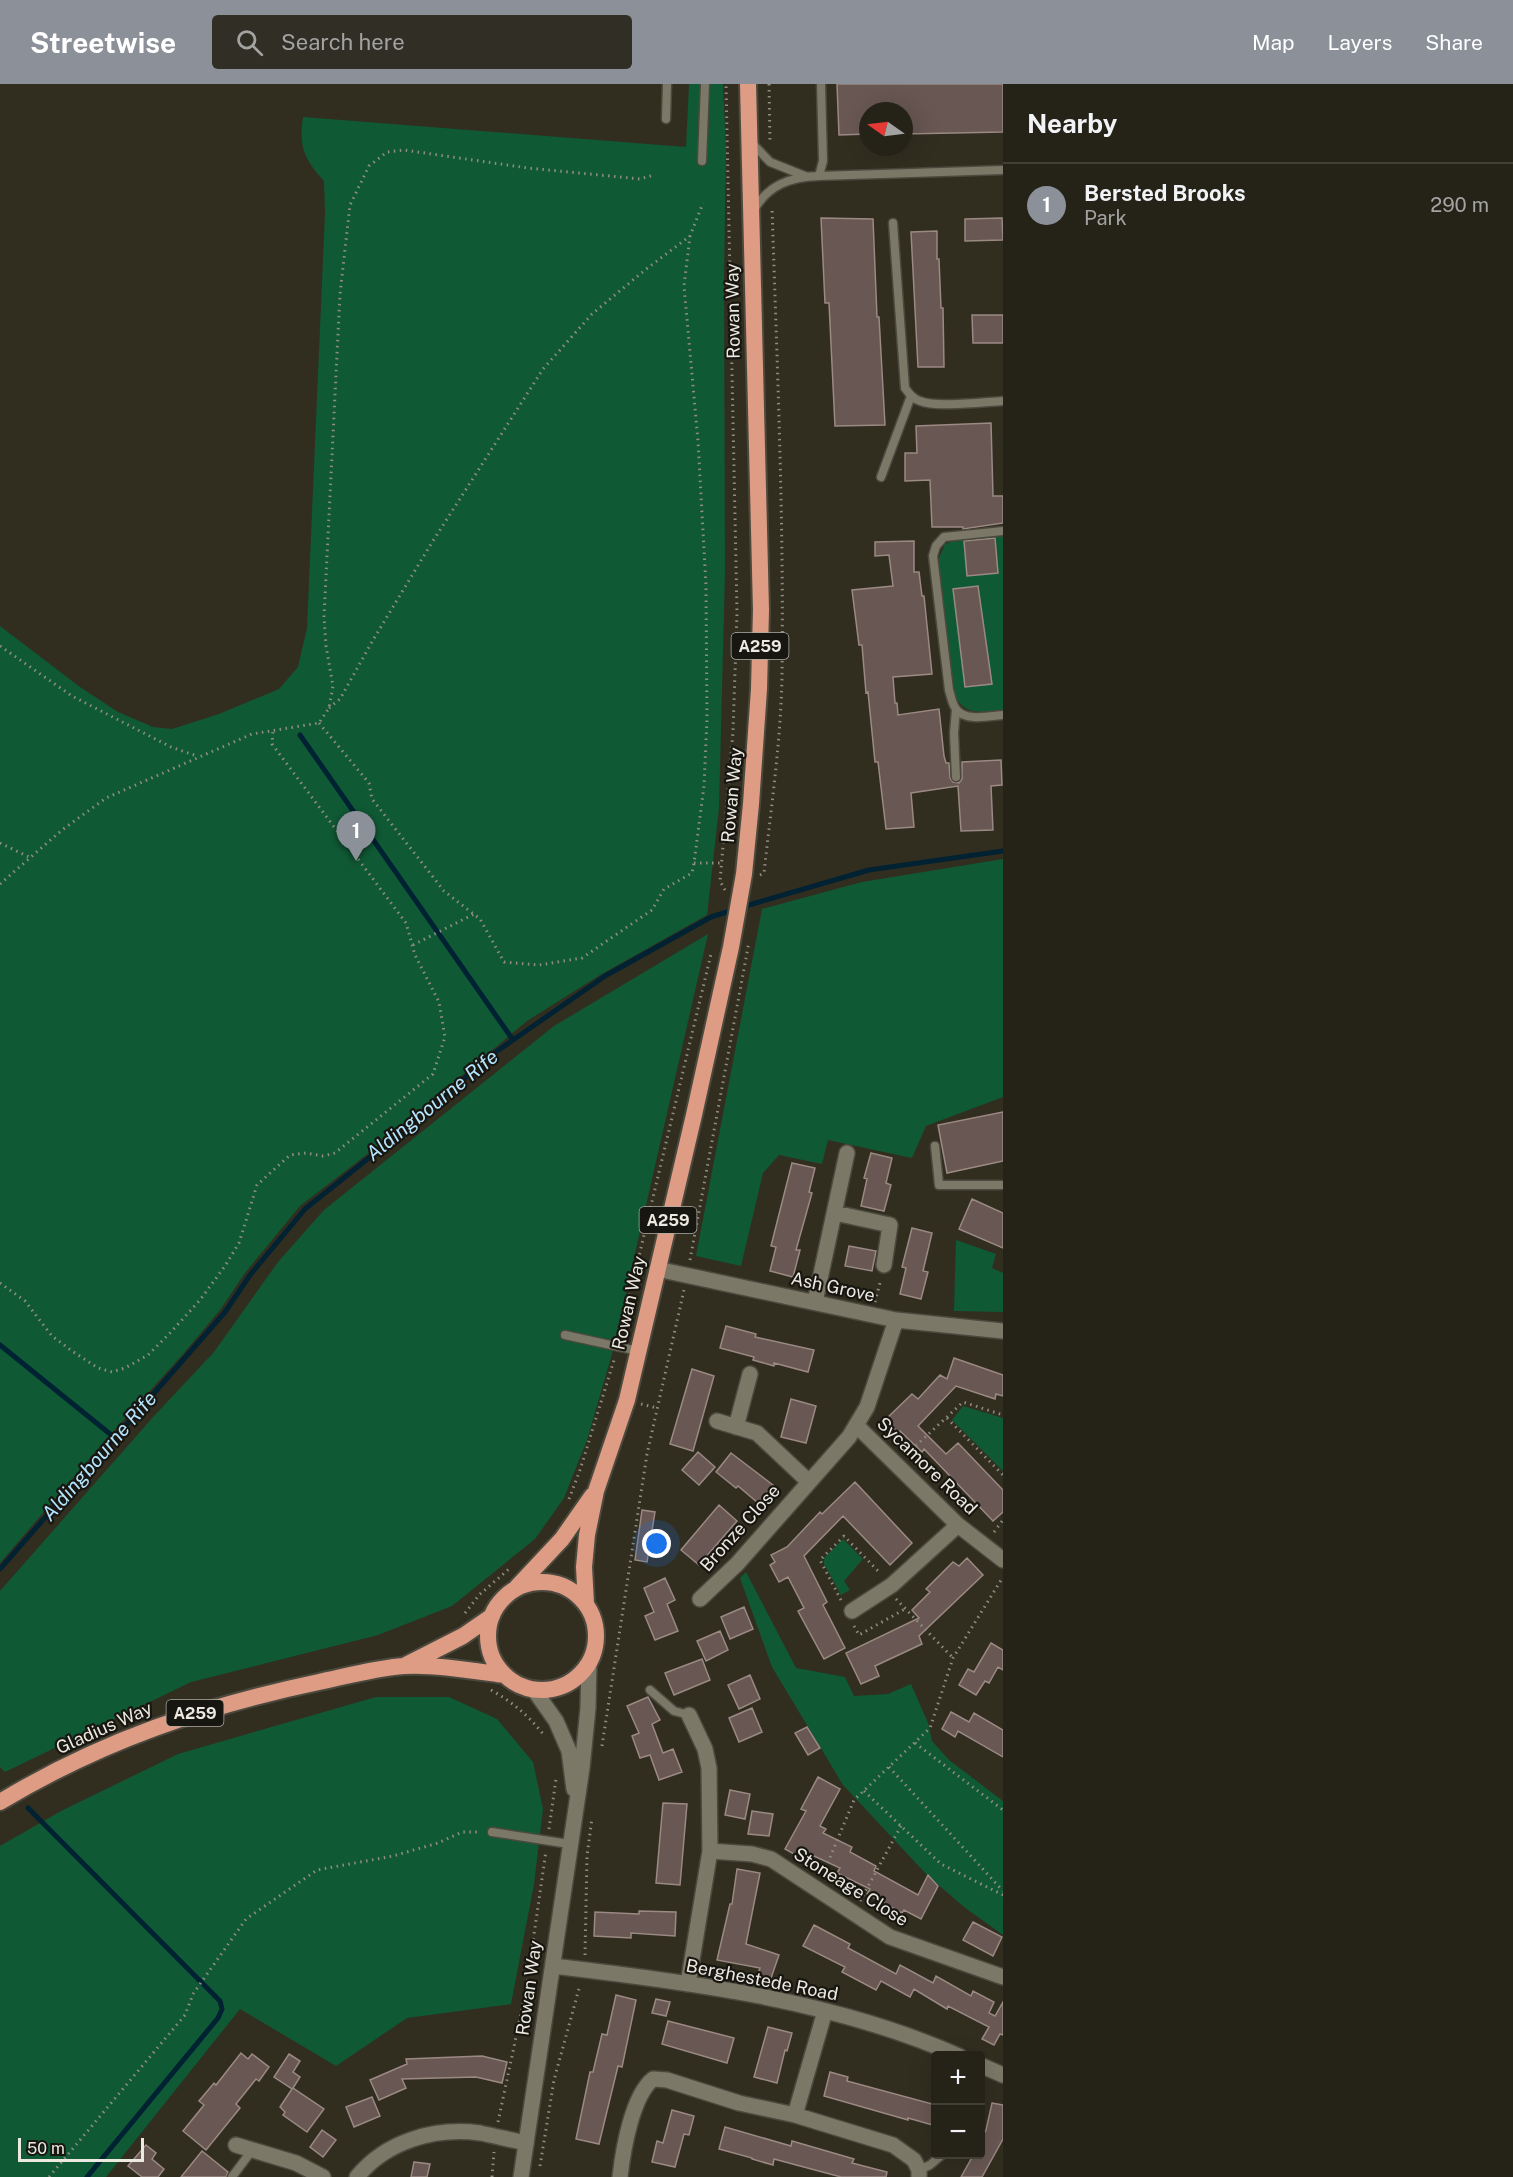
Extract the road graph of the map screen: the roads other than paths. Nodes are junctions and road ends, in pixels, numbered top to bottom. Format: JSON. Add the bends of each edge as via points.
{"nodes":[{"id":1,"x":667,"y":84,"type":"edge"},
{"id":2,"x":705,"y":84,"type":"edge"},
{"id":3,"x":748,"y":84,"type":"edge"},
{"id":4,"x":821,"y":84,"type":"edge"},
{"id":5,"x":666,"y":118,"type":"dead end"},
{"id":6,"x":749,"y":141,"type":"junction"},
{"id":7,"x":702,"y":160,"type":"dead end"},
{"id":8,"x":1003,"y":170,"type":"edge"},
{"id":9,"x":805,"y":176,"type":"junction"},
{"id":10,"x":819,"y":176,"type":"junction"},
{"id":11,"x":751,"y":217,"type":"junction"},
{"id":12,"x":893,"y":223,"type":"dead end"},
{"id":13,"x":911,"y":396,"type":"junction"},
{"id":14,"x":1003,"y":401,"type":"edge"},
{"id":15,"x":881,"y":477,"type":"dead end"},
{"id":16,"x":1003,"y":531,"type":"edge"},
{"id":17,"x":956,"y":709,"type":"junction"},
{"id":18,"x":1003,"y":715,"type":"edge"},
{"id":19,"x":956,"y":777,"type":"dead end"},
{"id":20,"x":935,"y":1146,"type":"dead end"},
{"id":21,"x":847,"y":1153,"type":"dead end"},
{"id":22,"x":1003,"y":1185,"type":"edge"},
{"id":23,"x":835,"y":1213,"type":"junction"},
{"id":24,"x":884,"y":1265,"type":"road end"},
{"id":25,"x":657,"y":1269,"type":"junction"},
{"id":26,"x":815,"y":1302,"type":"junction"},
{"id":27,"x":896,"y":1320,"type":"junction"},
{"id":28,"x":1003,"y":1331,"type":"edge"},
{"id":29,"x":565,"y":1335,"type":"dead end"},
{"id":30,"x":638,"y":1351,"type":"junction"},
{"id":31,"x":750,"y":1374,"type":"dead end"},
{"id":32,"x":717,"y":1421,"type":"dead end"},
{"id":33,"x":856,"y":1425,"type":"junction"},
{"id":34,"x":736,"y":1426,"type":"junction"},
{"id":35,"x":808,"y":1481,"type":"junction"},
{"id":36,"x":596,"y":1491,"type":"junction"},
{"id":37,"x":958,"y":1525,"type":"junction"},
{"id":38,"x":1002,"y":1556,"type":"edge"},
{"id":39,"x":516,"y":1588,"type":"junction"},
{"id":40,"x":700,"y":1599,"type":"dead end"},
{"id":41,"x":586,"y":1604,"type":"junction"},
{"id":42,"x":850,"y":1612,"type":"road end"},
{"id":43,"x":492,"y":1616,"type":"junction"},
{"id":44,"x":589,"y":1663,"type":"junction"},
{"id":45,"x":405,"y":1666,"type":"junction"},
{"id":46,"x":504,"y":1676,"type":"junction"},
{"id":47,"x":534,"y":1690,"type":"junction"},
{"id":48,"x":650,"y":1690,"type":"dead end"},
{"id":49,"x":689,"y":1714,"type":"joint"},
{"id":50,"x":0,"y":1802,"type":"edge"},
{"id":51,"x":576,"y":1804,"type":"junction"},
{"id":52,"x":492,"y":1832,"type":"road end"},
{"id":53,"x":569,"y":1844,"type":"junction"},
{"id":54,"x":710,"y":1851,"type":"junction"},
{"id":55,"x":553,"y":1966,"type":"junction"},
{"id":56,"x":1003,"y":1977,"type":"edge"},
{"id":57,"x":688,"y":1984,"type":"junction"},
{"id":58,"x":825,"y":2011,"type":"junction"},
{"id":59,"x":948,"y":2051,"type":"edge"},
{"id":60,"x":985,"y":2067,"type":"edge"},
{"id":61,"x":1003,"y":2076,"type":"edge"},
{"id":62,"x":795,"y":2115,"type":"junction"},
{"id":63,"x":526,"y":2143,"type":"junction"},
{"id":64,"x":236,"y":2145,"type":"dead end"},
{"id":65,"x":253,"y":2148,"type":"junction"},
{"id":66,"x":937,"y":2159,"type":"edge"},
{"id":67,"x":919,"y":2174,"type":"edge"},
{"id":68,"x":232,"y":2177,"type":"edge"},
{"id":69,"x":323,"y":2177,"type":"edge"},
{"id":70,"x":357,"y":2177,"type":"edge"},
{"id":71,"x":521,"y":2177,"type":"edge"},
{"id":72,"x":620,"y":2177,"type":"edge"}],
"edges":[{"from":1,"to":5,"type":"lane"},
{"from":2,"to":7,"type":"lane"},
{"from":3,"to":6,"type":"highway","name":"Rowan Way","number":"A259"},
{"from":4,"to":10,"type":"lane","via":[[823,161]]},
{"from":6,"to":9,"type":"lane","via":[[770,162]]},
{"from":6,"to":11,"type":"highway","name":"Rowan Way","number":"A259"},
{"from":8,"to":10,"type":"lane"},
{"from":9,"to":10,"type":"lane"},
{"from":9,"to":11,"type":"lane","via":[[771,188]]},
{"from":11,"to":25,"type":"highway","name":"Rowan Way","number":"A259","via":[[760,610],[751,804],[744,873],[730,947]]},
{"from":12,"to":13,"type":"lane","via":[[903,375]]},
{"from":13,"to":14,"type":"lane","via":[[935,404]]},
{"from":13,"to":15,"type":"lane"},
{"from":16,"to":17,"type":"lane","via":[[944,537],[933,556],[949,690]]},
{"from":17,"to":18,"type":"lane","via":[[972,717]]},
{"from":17,"to":19,"type":"lane"},
{"from":20,"to":22,"type":"lane","via":[[939,1185]]},
{"from":21,"to":23,"type":"street"},
{"from":23,"to":24,"type":"street","via":[[890,1226]]},
{"from":23,"to":26,"type":"street"},
{"from":25,"to":26,"type":"street","name":"Ash Grove"},
{"from":25,"to":30,"type":"highway","name":"Rowan Way","number":"A259"},
{"from":26,"to":27,"type":"street","name":"Ash Grove"},
{"from":27,"to":28,"type":"street","name":"Ash Grove"},
{"from":27,"to":33,"type":"street","name":"Sycamore Road","via":[[867,1407]]},
{"from":29,"to":30,"type":"lane"},
{"from":30,"to":36,"type":"highway","name":"Rowan Way","number":"A259","via":[[627,1400]]},
{"from":31,"to":34,"type":"street"},
{"from":32,"to":34,"type":"street","name":"Bronze Close"},
{"from":33,"to":35,"type":"street","name":"Bronze Close"},
{"from":33,"to":37,"type":"street","name":"Sycamore Road"},
{"from":34,"to":35,"type":"street","name":"Bronze Close","via":[[757,1433]]},
{"from":35,"to":40,"type":"street","name":"Bronze Close","via":[[737,1564]]},
{"from":36,"to":39,"type":"highway","name":"Rowan Way","number":"A259","via":[[562,1539]]},
{"from":36,"to":41,"type":"highway","name":"Rowan Way","number":"A259","via":[[584,1567]]},
{"from":37,"to":38,"type":"street","name":"Sycamore Road"},
{"from":37,"to":42,"type":"street","via":[[889,1587]]},
{"from":39,"to":41,"type":"highway","via":[[546,1582],[568,1589]]},
{"from":39,"to":43,"type":"highway","via":[[506,1595]]},
{"from":41,"to":44,"type":"highway","via":[[596,1633]]},
{"from":43,"to":45,"type":"highway","name":"Gladius Way","number":"A259"},
{"from":43,"to":46,"type":"highway","via":[[489,1648]]},
{"from":44,"to":47,"type":"highway","via":[[566,1685]]},
{"from":44,"to":51,"type":"street","name":"Rowan Way","via":[[588,1708]]},
{"from":45,"to":46,"type":"highway","name":"Gladius Way","number":"A259"},
{"from":45,"to":50,"type":"highway","name":"Gladius Way","number":"A259","via":[[288,1688],[167,1722],[95,1751]]},
{"from":46,"to":47,"type":"highway"},
{"from":47,"to":51,"type":"street","name":"Rowan Way","via":[[556,1721],[569,1751]]},
{"from":48,"to":49,"type":"lane","via":[[674,1711]]},
{"from":49,"to":54,"type":"street","via":[[709,1768]]},
{"from":51,"to":53,"type":"street","name":"Rowan Way"},
{"from":52,"to":53,"type":"lane"},
{"from":53,"to":55,"type":"street","name":"Rowan Way"},
{"from":54,"to":56,"type":"street","name":"Stoneage Close","via":[[771,1859],[890,1937]]},
{"from":54,"to":57,"type":"street"},
{"from":55,"to":57,"type":"street","name":"Berghestede Road"},
{"from":55,"to":63,"type":"street","name":"Rowan Way"},
{"from":57,"to":58,"type":"street","name":"Berghestede Road"},
{"from":58,"to":59,"type":"street","name":"Berghestede Road"},
{"from":58,"to":62,"type":"street"},
{"from":60,"to":61,"type":"street"},
{"from":62,"to":67,"type":"street","via":[[893,2145],[914,2160]]},
{"from":62,"to":72,"type":"street","via":[[653,2079],[644,2086],[635,2109]]},
{"from":63,"to":70,"type":"street","via":[[478,2133],[420,2136],[396,2145]]},
{"from":63,"to":71,"type":"street","name":"Rowan Way"},
{"from":64,"to":65,"type":"street"},
{"from":65,"to":68,"type":"lane"},
{"from":65,"to":69,"type":"street"},
{"from":66,"to":67,"type":"lane"}]}
